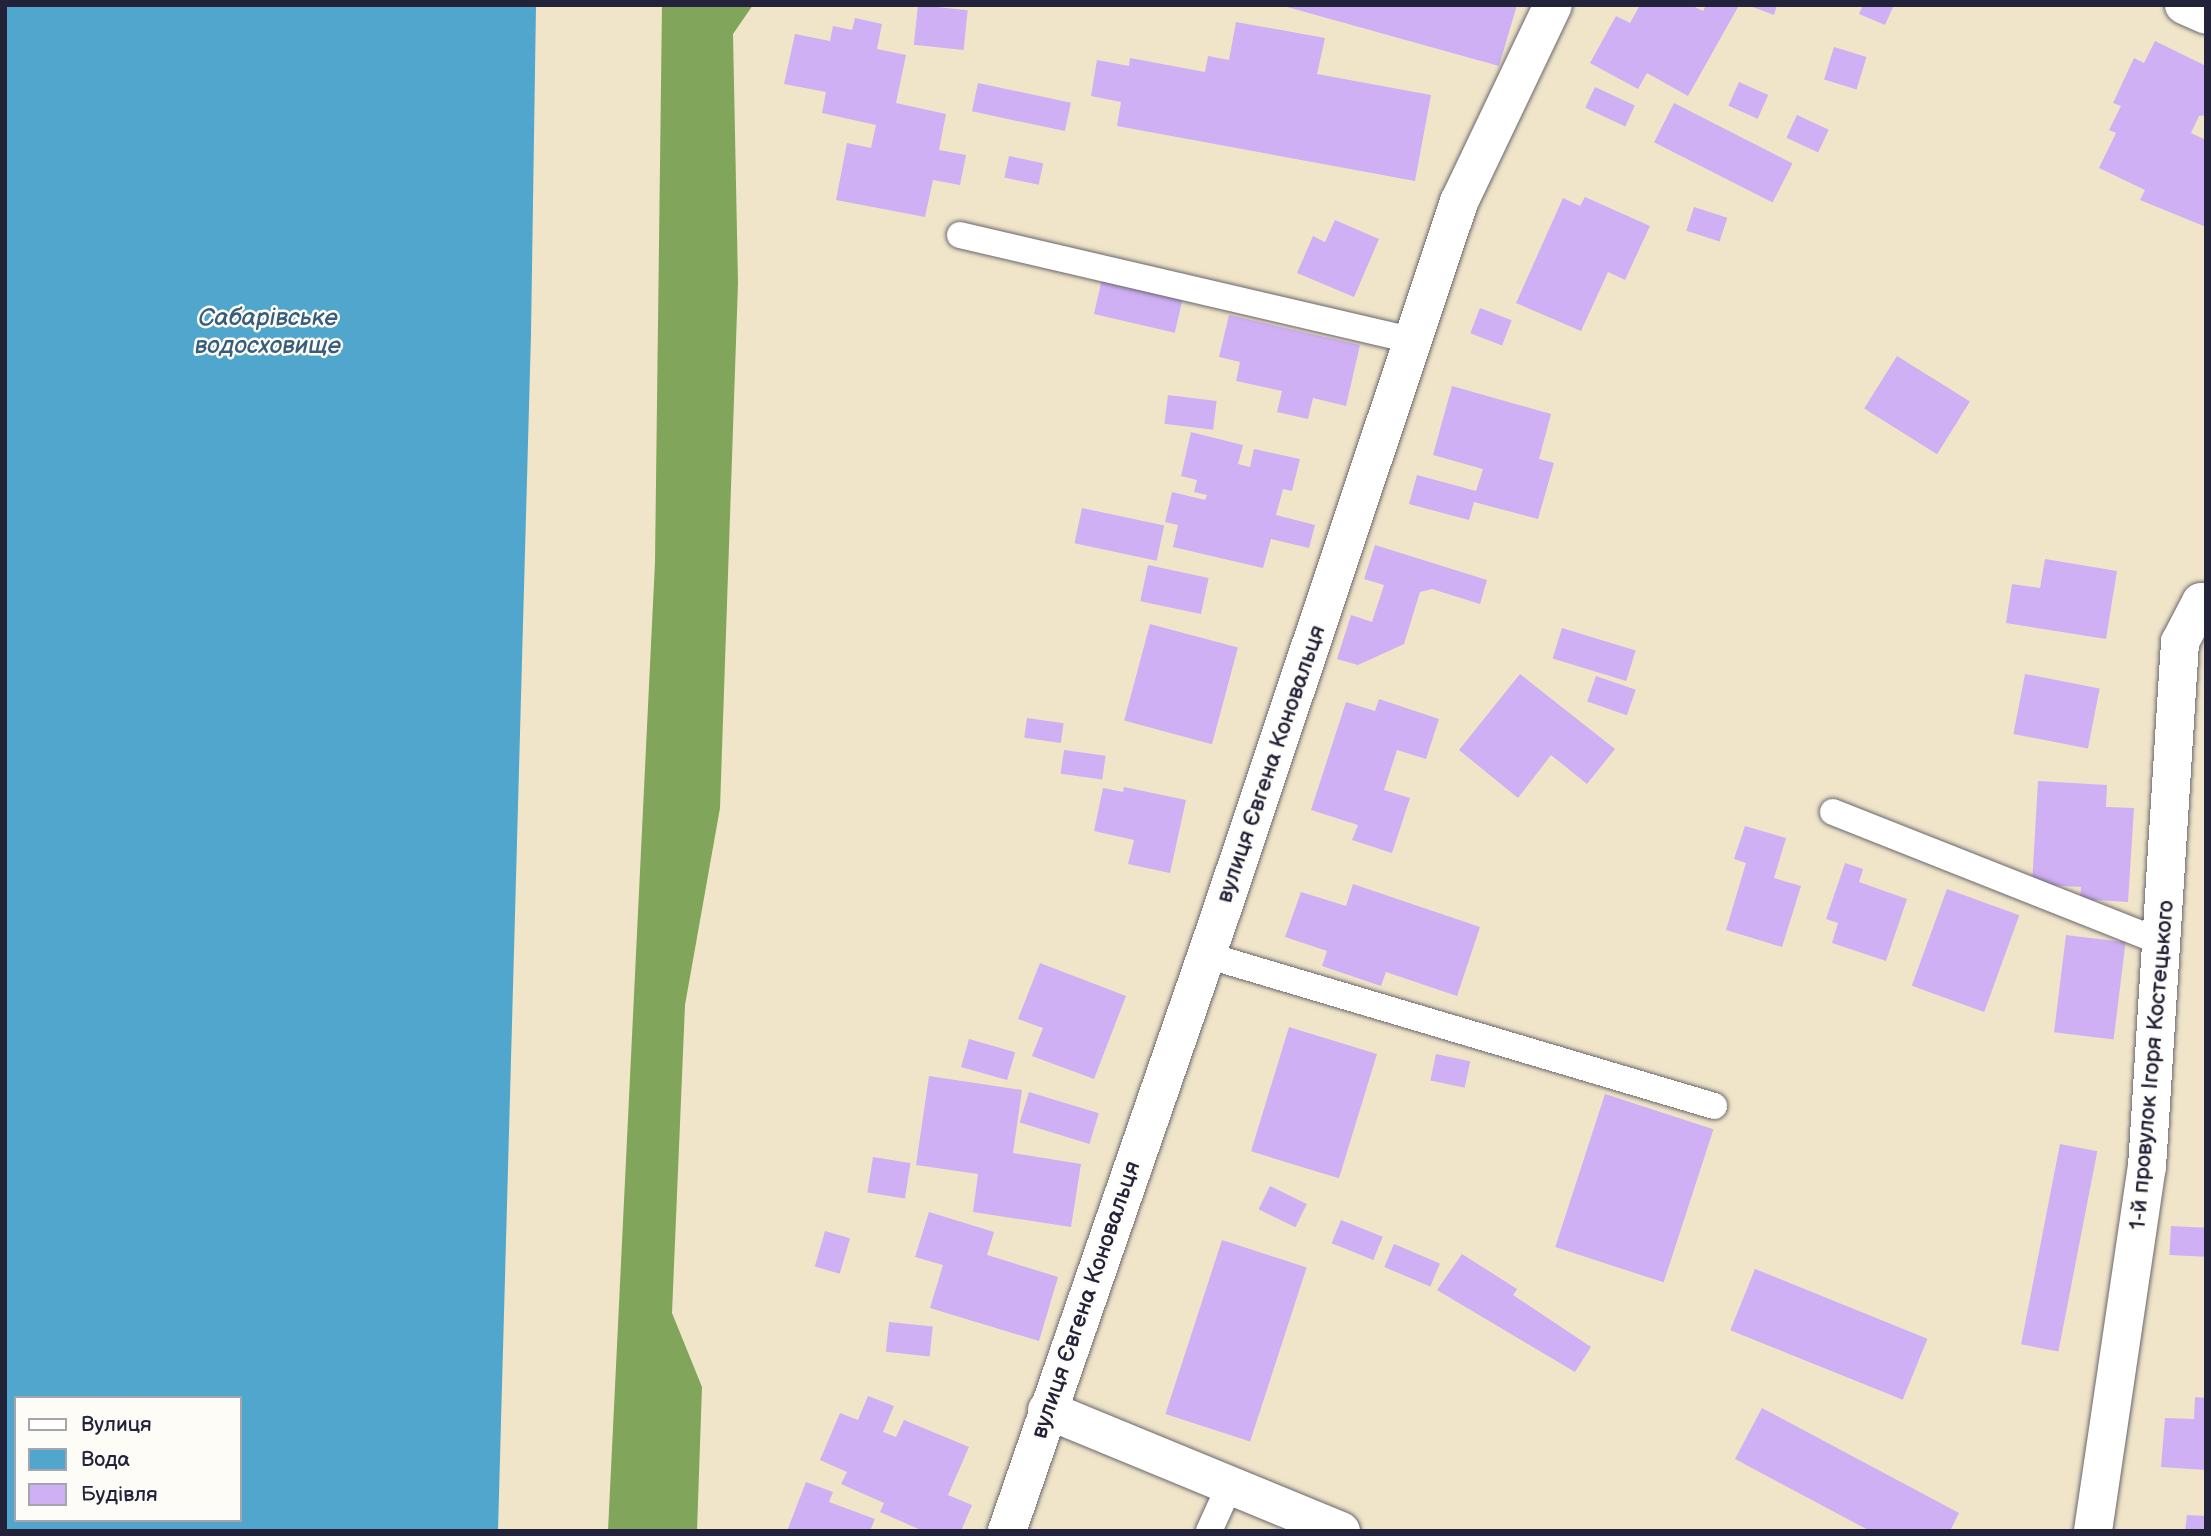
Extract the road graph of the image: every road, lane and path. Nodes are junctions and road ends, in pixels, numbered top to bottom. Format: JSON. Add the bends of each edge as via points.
{"nodes":[{"id":1,"x":1553,"y":5,"type":"edge"},
{"id":2,"x":2185,"y":5,"type":"edge"},
{"id":3,"x":2206,"y":15,"type":"edge"},
{"id":4,"x":960,"y":235,"type":"dead end"},
{"id":5,"x":1413,"y":340,"type":"junction"},
{"id":6,"x":2203,"y":603,"type":"edge"},
{"id":7,"x":1833,"y":812,"type":"dead end"},
{"id":8,"x":2164,"y":943,"type":"junction"},
{"id":9,"x":1206,"y":955,"type":"junction"},
{"id":10,"x":1714,"y":1106,"type":"dead end"},
{"id":11,"x":1046,"y":1410,"type":"junction"},
{"id":12,"x":1230,"y":1485,"type":"junction"},
{"id":13,"x":1007,"y":1531,"type":"edge"},
{"id":14,"x":1209,"y":1531,"type":"edge"},
{"id":15,"x":1341,"y":1531,"type":"edge"},
{"id":16,"x":2093,"y":1531,"type":"edge"}],
"edges":[{"from":1,"to":5,"type":"street","name":"вулиця Євгена Коновальця","via":[[1459,202]]},
{"from":2,"to":3,"type":"street"},
{"from":4,"to":5,"type":"lane"},
{"from":5,"to":9,"type":"street","name":"вулиця Євгена Коновальця"},
{"from":6,"to":8,"type":"street","name":"1-й провулок Ігоря Костецького","via":[[2180,642]]},
{"from":7,"to":8,"type":"lane"},
{"from":8,"to":16,"type":"street","name":"1-й провулок Ігоря Костецького","via":[[2147,1167]]},
{"from":9,"to":10,"type":"lane"},
{"from":9,"to":11,"type":"street","name":"вулиця Євгена Коновальця"},
{"from":11,"to":12,"type":"street"},
{"from":11,"to":13,"type":"street","name":"вулиця Євгена Коновальця"},
{"from":12,"to":14,"type":"lane"},
{"from":12,"to":15,"type":"street"}]}
